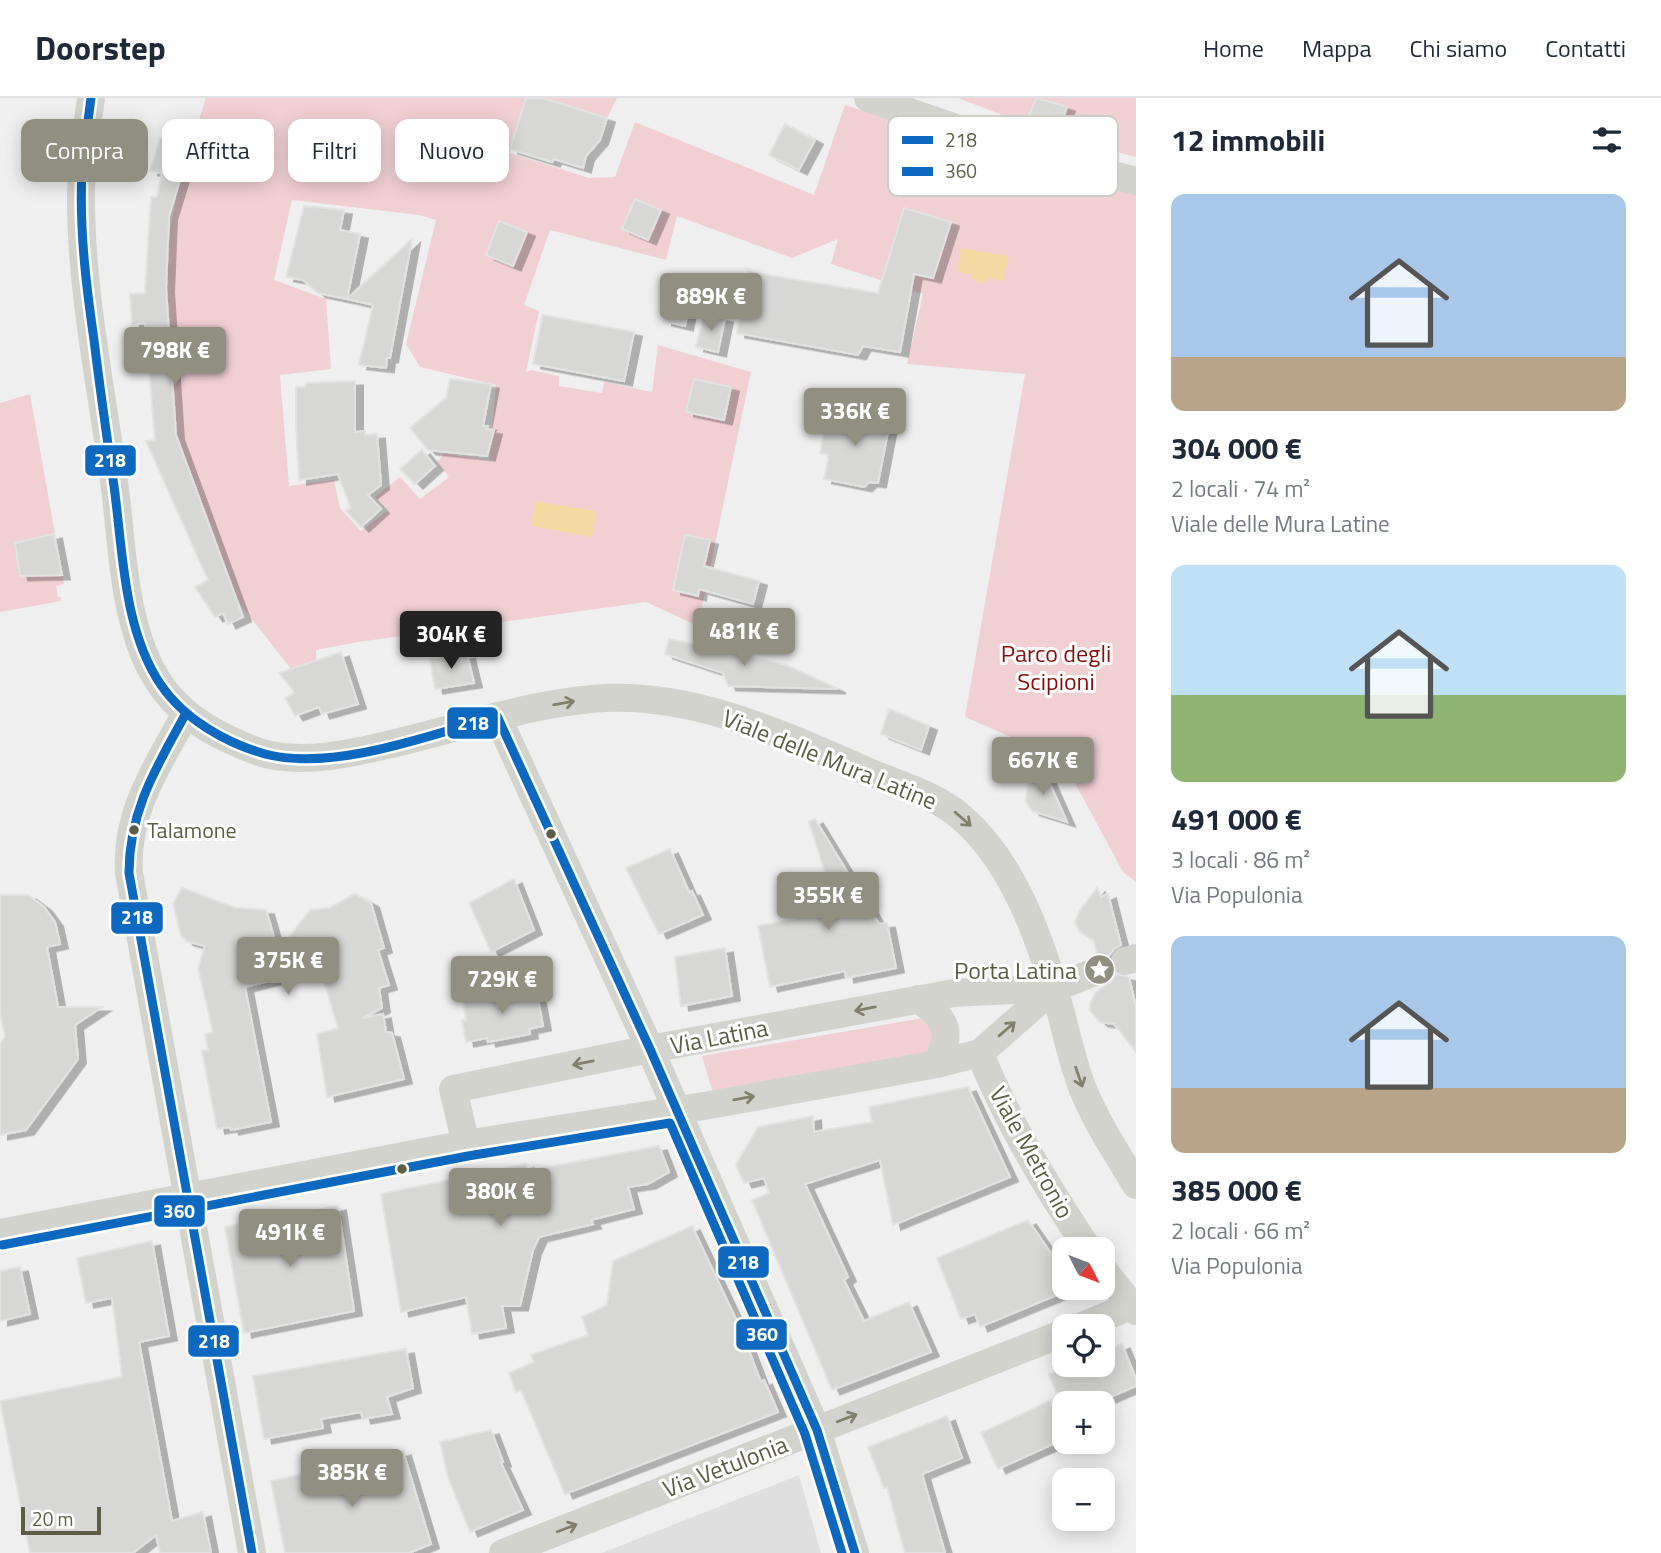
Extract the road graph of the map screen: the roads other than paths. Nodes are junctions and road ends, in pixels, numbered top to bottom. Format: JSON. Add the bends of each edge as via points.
{"nodes":[{"id":1,"x":91,"y":98,"type":"edge"},
{"id":2,"x":868,"y":98,"type":"edge"},
{"id":3,"x":921,"y":116,"type":"edge"},
{"id":4,"x":1118,"y":176,"type":"edge"},
{"id":5,"x":1136,"y":181,"type":"edge"},
{"id":6,"x":185,"y":715,"type":"junction"},
{"id":7,"x":497,"y":716,"type":"junction"},
{"id":8,"x":1120,"y":963,"type":"edge"},
{"id":9,"x":1054,"y":988,"type":"junction"},
{"id":10,"x":918,"y":999,"type":"junction"},
{"id":11,"x":650,"y":1049,"type":"junction"},
{"id":12,"x":980,"y":1053,"type":"junction"},
{"id":13,"x":937,"y":1064,"type":"junction"},
{"id":14,"x":677,"y":1110,"type":"junction"},
{"id":15,"x":466,"y":1144,"type":"junction"},
{"id":16,"x":1136,"y":1185,"type":"edge"},
{"id":17,"x":189,"y":1197,"type":"junction"},
{"id":18,"x":0,"y":1233,"type":"edge"},
{"id":19,"x":1080,"y":1237,"type":"edge"},
{"id":20,"x":1115,"y":1283,"type":"edge"},
{"id":21,"x":1135,"y":1307,"type":"edge"},
{"id":22,"x":1115,"y":1314,"type":"edge"},
{"id":23,"x":1052,"y":1339,"type":"edge"},
{"id":24,"x":817,"y":1430,"type":"junction"},
{"id":25,"x":252,"y":1553,"type":"edge"},
{"id":26,"x":503,"y":1553,"type":"edge"},
{"id":27,"x":855,"y":1553,"type":"edge"}],
"edges":[{"from":1,"to":6,"type":"street","name":"Viale delle Mura Latine","via":[[82,172],[86,283],[130,606],[153,673]]},
{"from":2,"to":3,"type":"street"},
{"from":4,"to":5,"type":"street"},
{"from":6,"to":7,"type":"street","name":"Viale delle Mura Latine","via":[[260,752],[302,758],[355,752]]},
{"from":6,"to":17,"type":"street","via":[[138,806],[128,858]]},
{"from":7,"to":9,"type":"street","name":"Viale delle Mura Latine","one_way":true,"via":[[568,702],[646,698],[768,730],[944,804],[973,828],[1013,885]]},
{"from":7,"to":11,"type":"street"},
{"from":8,"to":9,"type":"street"},
{"from":9,"to":10,"type":"street","name":"Via Latina"},
{"from":12,"to":9,"type":"street","one_way":true},
{"from":9,"to":16,"type":"street","one_way":true,"via":[[1081,1084]]},
{"from":10,"to":11,"type":"street","name":"Via Latina","one_way":true},
{"from":10,"to":13,"type":"street","via":[[946,1028],[945,1047]]},
{"from":11,"to":14,"type":"street"},
{"from":11,"to":15,"type":"street","name":"Via Latina","one_way":true,"via":[[453,1089]]},
{"from":12,"to":13,"type":"street"},
{"from":12,"to":19,"type":"street","name":"Viale Metronio","via":[[1026,1146]]},
{"from":14,"to":13,"type":"street","one_way":true},
{"from":14,"to":15,"type":"street"},
{"from":14,"to":24,"type":"street"},
{"from":15,"to":17,"type":"street"},
{"from":17,"to":18,"type":"street"},
{"from":17,"to":25,"type":"street"},
{"from":20,"to":21,"type":"street"},
{"from":21,"to":22,"type":"street"},
{"from":24,"to":23,"type":"street","name":"Via Vetulonia","one_way":true},
{"from":26,"to":24,"type":"street","name":"Via Vetulonia","one_way":true},
{"from":24,"to":27,"type":"street"}]}
